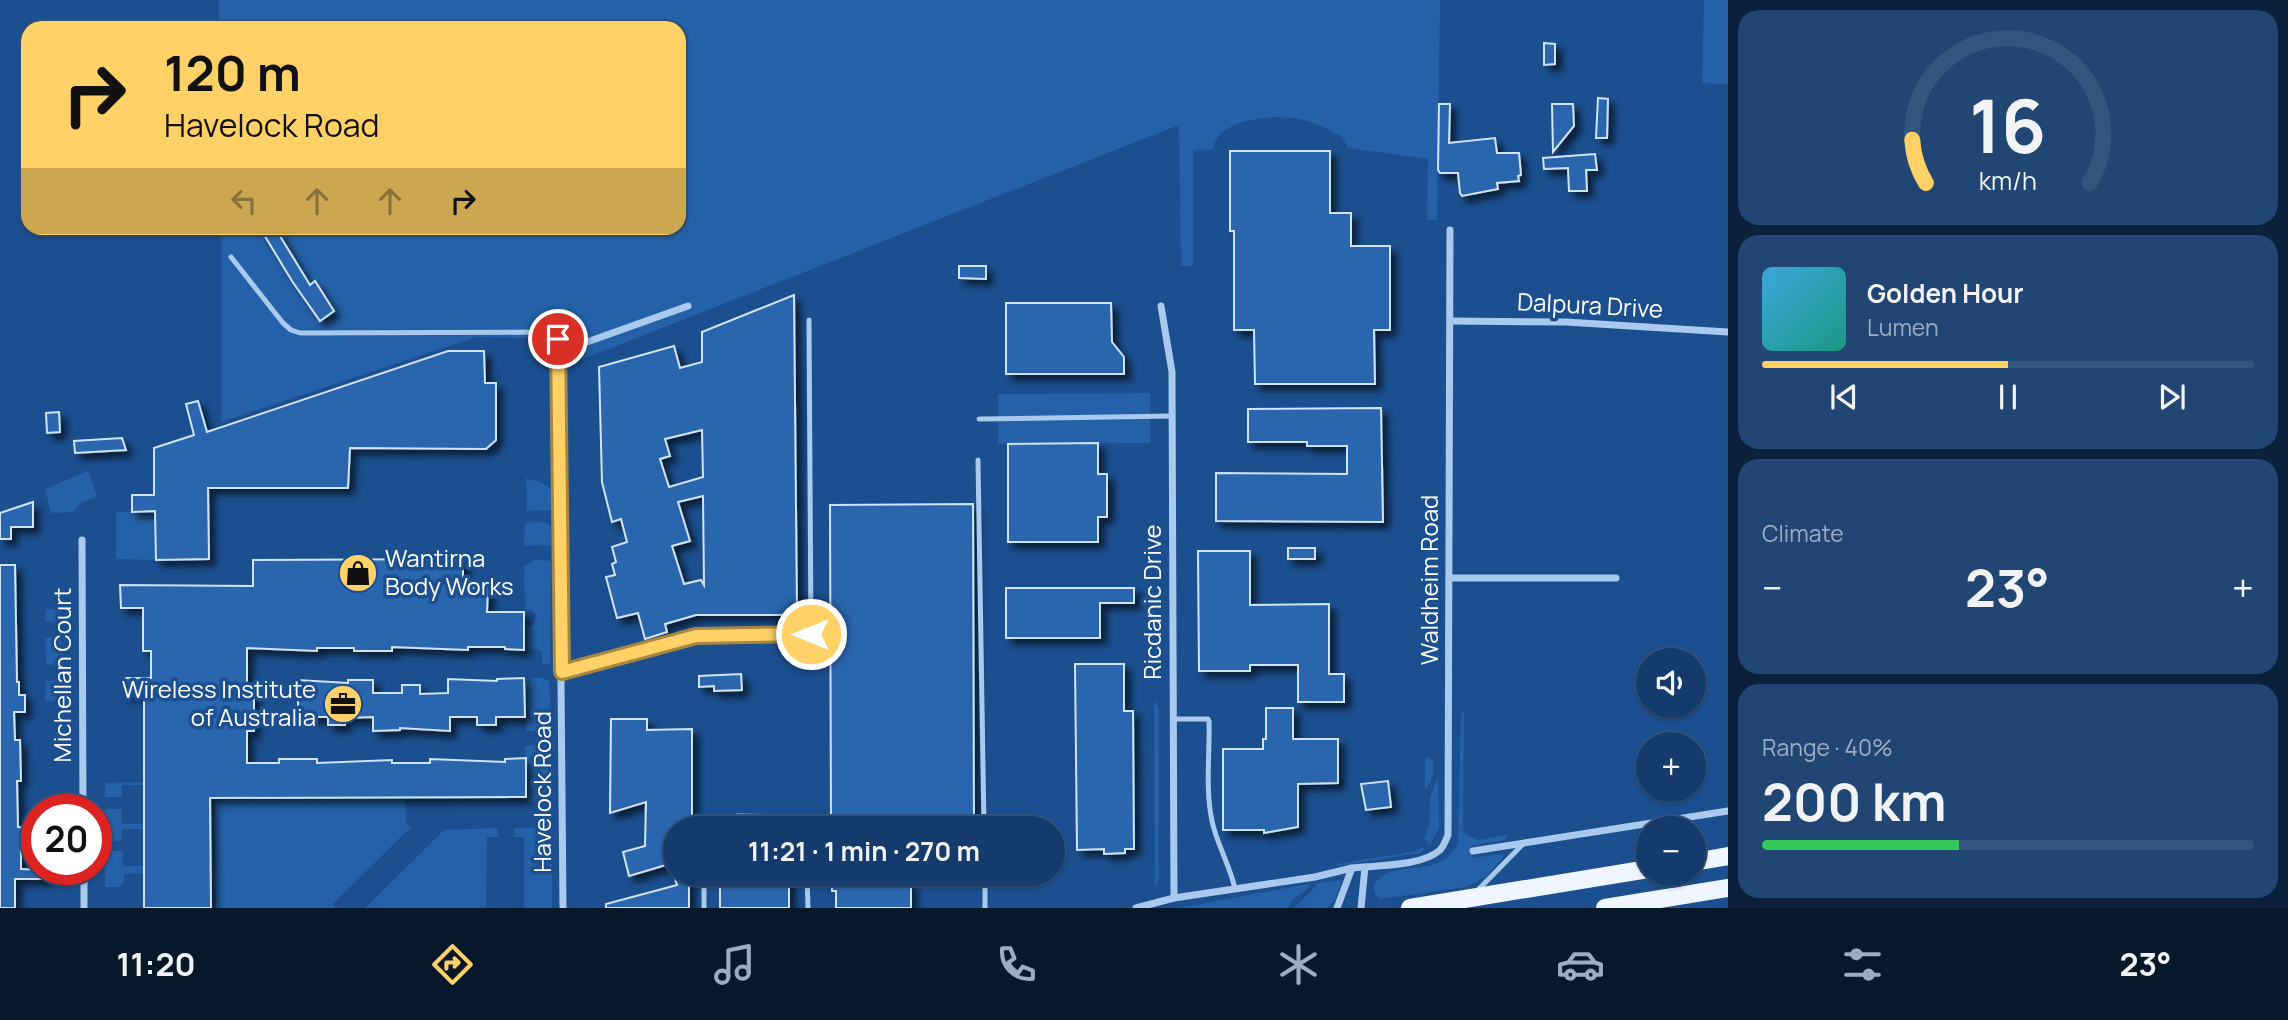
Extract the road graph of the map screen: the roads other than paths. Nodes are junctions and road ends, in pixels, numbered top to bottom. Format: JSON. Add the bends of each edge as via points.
{"nodes":[{"id":1,"x":1450,"y":230,"type":"dead end"},
{"id":2,"x":231,"y":257,"type":"dead end"},
{"id":3,"x":688,"y":306,"type":"dead end"},
{"id":4,"x":1161,"y":306,"type":"dead end"},
{"id":5,"x":809,"y":320,"type":"dead end"},
{"id":6,"x":1451,"y":321,"type":"junction"},
{"id":7,"x":1728,"y":332,"type":"edge"},
{"id":8,"x":558,"y":339,"type":"joint"},
{"id":9,"x":559,"y":352,"type":"junction"},
{"id":10,"x":1172,"y":416,"type":"junction"},
{"id":11,"x":979,"y":419,"type":"dead end"},
{"id":12,"x":978,"y":460,"type":"dead end"},
{"id":13,"x":82,"y":540,"type":"dead end"},
{"id":14,"x":1449,"y":578,"type":"junction"},
{"id":15,"x":1616,"y":578,"type":"dead end"},
{"id":16,"x":562,"y":672,"type":"junction"},
{"id":17,"x":1173,"y":719,"type":"junction"},
{"id":18,"x":83,"y":794,"type":"edge"},
{"id":19,"x":1728,"y":811,"type":"edge"},
{"id":20,"x":984,"y":816,"type":"edge"},
{"id":21,"x":1523,"y":843,"type":"junction"},
{"id":22,"x":1473,"y":850,"type":"dead end"},
{"id":23,"x":1728,"y":856,"type":"edge"},
{"id":24,"x":1706,"y":860,"type":"edge"},
{"id":25,"x":1365,"y":866,"type":"junction"},
{"id":26,"x":1352,"y":868,"type":"junction"},
{"id":27,"x":1636,"y":871,"type":"edge"},
{"id":28,"x":84,"y":885,"type":"edge"},
{"id":29,"x":704,"y":886,"type":"edge"},
{"id":30,"x":807,"y":886,"type":"edge"},
{"id":31,"x":985,"y":886,"type":"edge"},
{"id":32,"x":1728,"y":888,"type":"edge"},
{"id":33,"x":1235,"y":889,"type":"junction"},
{"id":34,"x":1174,"y":898,"type":"junction"},
{"id":35,"x":1469,"y":899,"type":"junction"},
{"id":36,"x":84,"y":908,"type":"edge"},
{"id":37,"x":563,"y":908,"type":"edge"},
{"id":38,"x":704,"y":908,"type":"edge"},
{"id":39,"x":808,"y":908,"type":"edge"},
{"id":40,"x":985,"y":908,"type":"edge"},
{"id":41,"x":1136,"y":908,"type":"edge"},
{"id":42,"x":1337,"y":908,"type":"edge"},
{"id":43,"x":1361,"y":908,"type":"edge"},
{"id":44,"x":1410,"y":908,"type":"edge"},
{"id":45,"x":1605,"y":908,"type":"edge"}],
"edges":[{"from":1,"to":6,"type":"street","name":"Waldheim Road"},
{"from":2,"to":8,"type":"lane","via":[[283,323],[300,333],[548,332]]},
{"from":3,"to":9,"type":"street"},
{"from":4,"to":10,"type":"street","name":"Ricdanic Drive","via":[[1172,372]]},
{"from":5,"to":16,"type":"lane","via":[[811,634],[696,636]]},
{"from":6,"to":7,"type":"street","name":"Dalpura Drive","via":[[1566,322]]},
{"from":6,"to":14,"type":"street","name":"Waldheim Road"},
{"from":8,"to":9,"type":"street","name":"Havelock Road"},
{"from":9,"to":16,"type":"street","name":"Havelock Road"},
{"from":10,"to":11,"type":"lane"},
{"from":10,"to":17,"type":"street","name":"Ricdanic Drive"},
{"from":12,"to":20,"type":"lane"},
{"from":13,"to":18,"type":"street","name":"Michellan Court"},
{"from":14,"to":15,"type":"street"},
{"from":14,"to":25,"type":"street","name":"Waldheim Road","via":[[1448,835],[1441,849],[1429,857]]},
{"from":16,"to":37,"type":"street","name":"Havelock Road"},
{"from":17,"to":33,"type":"lane","via":[[1209,721],[1212,821]]},
{"from":17,"to":34,"type":"street","name":"Ricdanic Drive"},
{"from":19,"to":21,"type":"street"},
{"from":21,"to":22,"type":"street"},
{"from":21,"to":35,"type":"lane"},
{"from":23,"to":24,"type":"main road"},
{"from":25,"to":26,"type":"street","name":"Waldheim Road"},
{"from":25,"to":43,"type":"street"},
{"from":26,"to":33,"type":"street","name":"Waldheim Road"},
{"from":26,"to":42,"type":"street"},
{"from":27,"to":35,"type":"main road"},
{"from":28,"to":36,"type":"street"},
{"from":29,"to":38,"type":"lane"},
{"from":30,"to":39,"type":"lane"},
{"from":31,"to":40,"type":"lane"},
{"from":32,"to":45,"type":"main road"},
{"from":33,"to":34,"type":"street","name":"Waldheim Road"},
{"from":34,"to":41,"type":"street","name":"Waldheim Road"},
{"from":35,"to":44,"type":"main road"}]}
